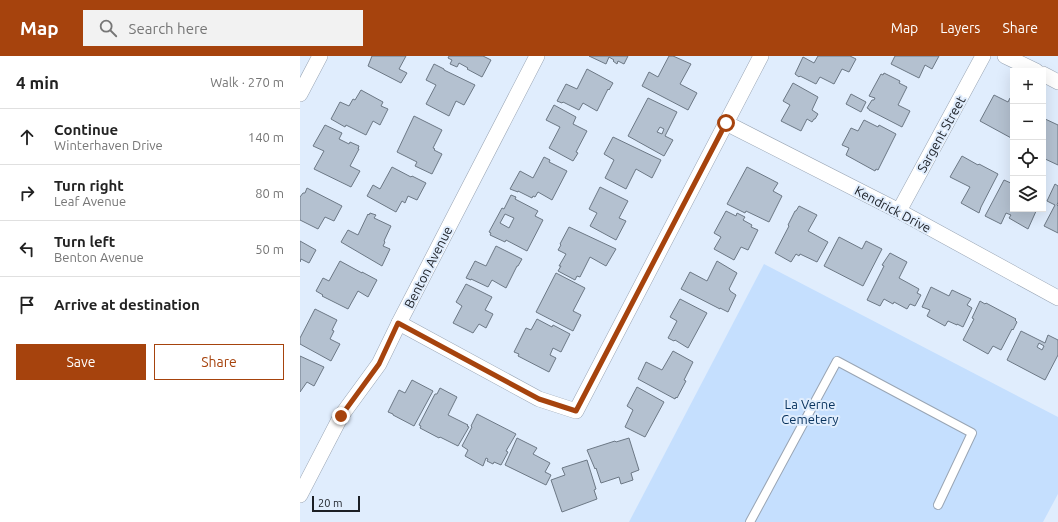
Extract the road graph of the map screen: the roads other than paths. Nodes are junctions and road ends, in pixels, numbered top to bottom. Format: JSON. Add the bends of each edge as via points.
{"nodes":[{"id":1,"x":320,"y":56,"type":"edge"},
{"id":2,"x":537,"y":56,"type":"edge"},
{"id":3,"x":761,"y":56,"type":"edge"},
{"id":4,"x":983,"y":56,"type":"edge"},
{"id":5,"x":1005,"y":56,"type":"edge"},
{"id":6,"x":1030,"y":68,"type":"edge"},
{"id":7,"x":1046,"y":76,"type":"edge"},
{"id":8,"x":1058,"y":82,"type":"edge"},
{"id":9,"x":300,"y":94,"type":"edge"},
{"id":10,"x":726,"y":123,"type":"junction"},
{"id":11,"x":899,"y":211,"type":"junction"},
{"id":12,"x":1058,"y":298,"type":"edge"},
{"id":13,"x":398,"y":323,"type":"junction"},
{"id":14,"x":300,"y":495,"type":"edge"},
{"id":15,"x":938,"y":505,"type":"dead end"},
{"id":16,"x":750,"y":522,"type":"edge"}],
"edges":[{"from":1,"to":9,"type":"street"},
{"from":2,"to":13,"type":"street","name":"Benton Avenue"},
{"from":3,"to":10,"type":"street"},
{"from":4,"to":11,"type":"street","name":"Sargent Street"},
{"from":5,"to":6,"type":"street"},
{"from":7,"to":8,"type":"street"},
{"from":10,"to":11,"type":"street","name":"Kendrick Drive"},
{"from":10,"to":13,"type":"street","via":[[576,411],[539,399]]},
{"from":11,"to":12,"type":"street","name":"Kendrick Drive"},
{"from":13,"to":14,"type":"street","name":"Benton Avenue","via":[[379,364],[341,416]]},
{"from":15,"to":16,"type":"lane","via":[[972,433],[837,362]]}]}
